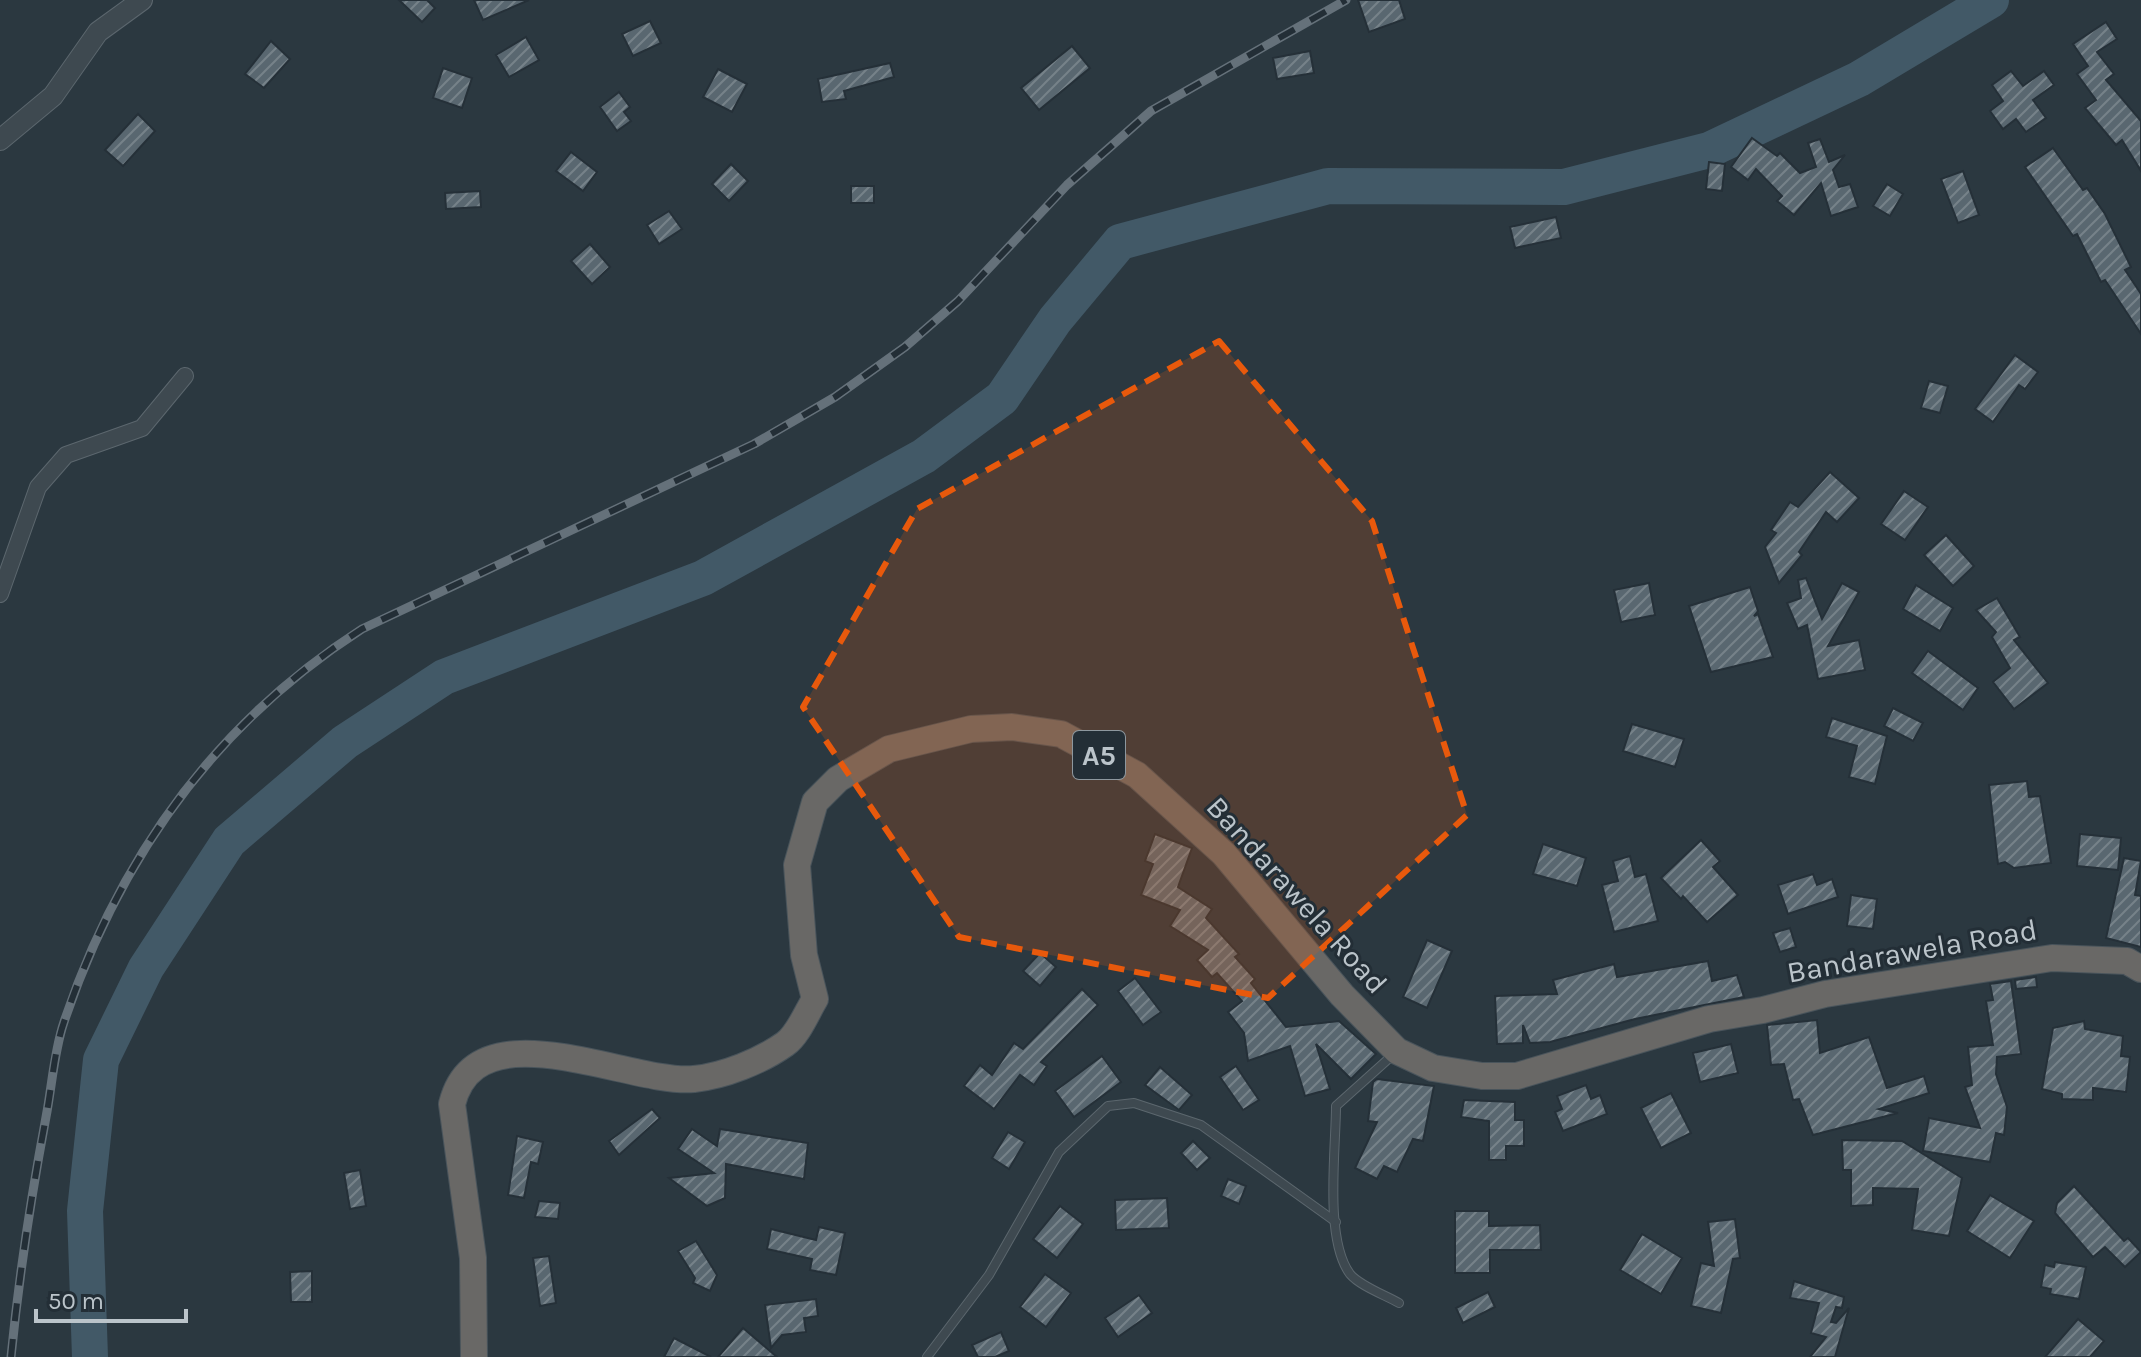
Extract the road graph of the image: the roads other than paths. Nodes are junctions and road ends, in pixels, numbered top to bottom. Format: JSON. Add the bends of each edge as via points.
{"nodes":[{"id":1,"x":142,"y":0,"type":"edge"},
{"id":2,"x":0,"y":140,"type":"edge"},
{"id":3,"x":185,"y":376,"type":"dead end"},
{"id":4,"x":0,"y":594,"type":"edge"},
{"id":5,"x":2141,"y":969,"type":"edge"},
{"id":6,"x":1397,"y":1051,"type":"junction"},
{"id":7,"x":1336,"y":1222,"type":"junction"},
{"id":8,"x":1399,"y":1303,"type":"dead end"},
{"id":9,"x":474,"y":1357,"type":"edge"},
{"id":10,"x":927,"y":1357,"type":"edge"}],
"edges":[{"from":1,"to":2,"type":"street","via":[[98,32],[53,96]]},
{"from":3,"to":4,"type":"street","via":[[142,428],[66,455],[38,487]]},
{"from":5,"to":6,"type":"highway","name":"Bandarawela Road","number":"A5","via":[[2127,961],[2052,958],[1825,994],[1709,1019],[1517,1076],[1433,1068]]},
{"from":6,"to":7,"type":"lane","via":[[1336,1106]]},
{"from":6,"to":9,"type":"highway","name":"Bandarawela Road","number":"A5","via":[[1342,995],[1224,854],[1137,775],[1061,734],[1012,727],[971,729],[889,749],[838,779],[815,802],[797,865],[804,955],[815,999],[788,1043],[740,1067],[693,1079],[509,1053],[474,1067],[455,1092],[452,1104],[473,1258]]},
{"from":7,"to":8,"type":"lane","via":[[1339,1251],[1351,1276]]},
{"from":7,"to":10,"type":"lane","via":[[1201,1125],[1134,1103],[1108,1106],[1059,1152],[989,1275]]}]}
